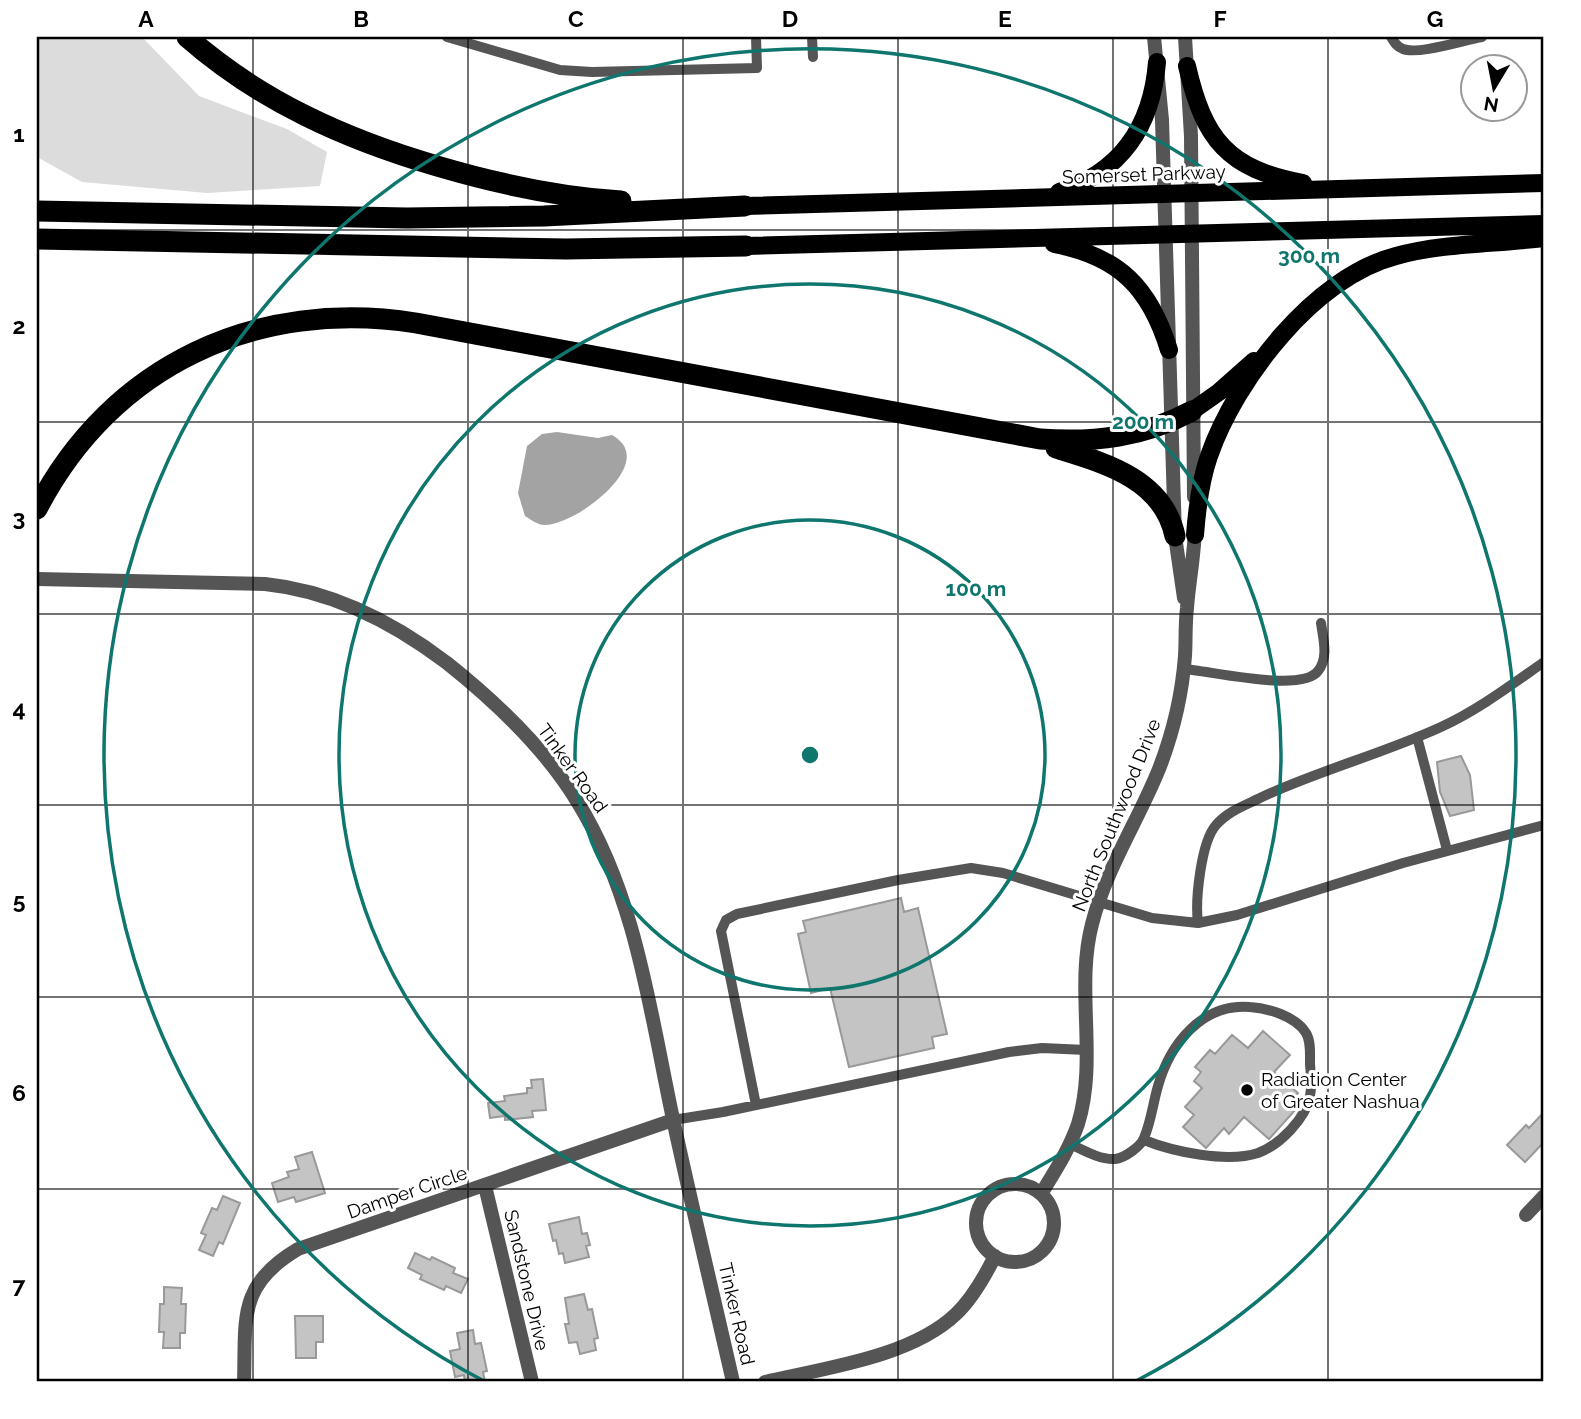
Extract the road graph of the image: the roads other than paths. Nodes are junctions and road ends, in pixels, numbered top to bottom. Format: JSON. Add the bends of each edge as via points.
{"nodes":[{"id":1,"x":187,"y":37,"type":"edge"},
{"id":2,"x":447,"y":37,"type":"edge"},
{"id":3,"x":756,"y":37,"type":"edge"},
{"id":4,"x":812,"y":37,"type":"edge"},
{"id":5,"x":1154,"y":37,"type":"edge"},
{"id":6,"x":1185,"y":37,"type":"edge"},
{"id":7,"x":1391,"y":37,"type":"edge"},
{"id":8,"x":1482,"y":37,"type":"edge"},
{"id":9,"x":813,"y":57,"type":"dead end"},
{"id":10,"x":1157,"y":62,"type":"junction"},
{"id":11,"x":1187,"y":66,"type":"junction"},
{"id":12,"x":1544,"y":183,"type":"edge"},
{"id":13,"x":1348,"y":189,"type":"junction"},
{"id":14,"x":1191,"y":193,"type":"junction"},
{"id":15,"x":1164,"y":194,"type":"junction"},
{"id":16,"x":1037,"y":198,"type":"junction"},
{"id":17,"x":745,"y":206,"type":"junction"},
{"id":18,"x":39,"y":211,"type":"edge"},
{"id":19,"x":1544,"y":224,"type":"edge"},
{"id":20,"x":1191,"y":234,"type":"junction"},
{"id":21,"x":1166,"y":235,"type":"junction"},
{"id":22,"x":1544,"y":238,"type":"edge"},
{"id":23,"x":39,"y":239,"type":"edge"},
{"id":24,"x":1016,"y":239,"type":"junction"},
{"id":25,"x":747,"y":246,"type":"joint"},
{"id":26,"x":1279,"y":338,"type":"junction"},
{"id":27,"x":1170,"y":350,"type":"junction"},
{"id":28,"x":1192,"y":411,"type":"junction"},
{"id":29,"x":1171,"y":422,"type":"junction"},
{"id":30,"x":983,"y":430,"type":"junction"},
{"id":31,"x":37,"y":509,"type":"edge"},
{"id":32,"x":1185,"y":535,"type":"junction"},
{"id":33,"x":37,"y":579,"type":"edge"},
{"id":34,"x":1321,"y":623,"type":"dead end"},
{"id":35,"x":1544,"y":662,"type":"edge"},
{"id":36,"x":1184,"y":669,"type":"junction"},
{"id":37,"x":1417,"y":737,"type":"junction"},
{"id":38,"x":1544,"y":825,"type":"edge"},
{"id":39,"x":1447,"y":850,"type":"junction"},
{"id":40,"x":1099,"y":902,"type":"junction"},
{"id":41,"x":1198,"y":923,"type":"junction"},
{"id":42,"x":1086,"y":1050,"type":"junction"},
{"id":43,"x":756,"y":1105,"type":"junction"},
{"id":44,"x":673,"y":1120,"type":"junction"},
{"id":45,"x":1144,"y":1140,"type":"junction"},
{"id":46,"x":1070,"y":1144,"type":"junction"},
{"id":47,"x":485,"y":1186,"type":"junction"},
{"id":48,"x":1041,"y":1194,"type":"junction"},
{"id":49,"x":1544,"y":1196,"type":"edge"},
{"id":50,"x":1526,"y":1216,"type":"dead end"},
{"id":51,"x":995,"y":1256,"type":"junction"},
{"id":52,"x":244,"y":1382,"type":"edge"},
{"id":53,"x":532,"y":1382,"type":"edge"},
{"id":54,"x":733,"y":1382,"type":"edge"},
{"id":55,"x":765,"y":1382,"type":"edge"}],
"edges":[{"from":1,"to":17,"type":"highway","via":[[241,79],[296,112],[421,161],[559,195]]},
{"from":2,"to":3,"type":"lane","via":[[560,70],[592,72],[757,68]]},
{"from":4,"to":9,"type":"lane"},
{"from":5,"to":10,"type":"street","name":"North Southwood Drive"},
{"from":6,"to":11,"type":"street","name":"North Southwood Drive"},
{"from":7,"to":8,"type":"lane","via":[[1401,48],[1414,51]]},
{"from":10,"to":15,"type":"street","name":"North Southwood Drive"},
{"from":10,"to":16,"type":"main road","via":[[1147,113],[1124,152],[1089,180]]},
{"from":11,"to":13,"type":"main road","via":[[1204,118],[1235,158],[1275,177]]},
{"from":11,"to":14,"type":"street","name":"North Southwood Drive"},
{"from":12,"to":13,"type":"main road","name":"Somerset Parkway"},
{"from":13,"to":14,"type":"main road","name":"Somerset Parkway"},
{"from":14,"to":15,"type":"main road","name":"Somerset Parkway"},
{"from":14,"to":20,"type":"street","name":"North Southwood Drive"},
{"from":15,"to":16,"type":"main road","name":"Somerset Parkway"},
{"from":15,"to":21,"type":"street","name":"North Southwood Drive"},
{"from":16,"to":17,"type":"main road","name":"Somerset Parkway"},
{"from":17,"to":18,"type":"highway","via":[[407,218]]},
{"from":19,"to":20,"type":"main road"},
{"from":20,"to":21,"type":"main road"},
{"from":20,"to":28,"type":"street","name":"North Southwood Drive"},
{"from":21,"to":24,"type":"main road"},
{"from":21,"to":27,"type":"street","name":"North Southwood Drive"},
{"from":22,"to":26,"type":"main road","via":[[1429,250],[1381,261],[1329,290]]},
{"from":23,"to":25,"type":"highway","via":[[566,250]]},
{"from":24,"to":25,"type":"main road"},
{"from":24,"to":27,"type":"main road","via":[[1072,248],[1116,266],[1145,296]]},
{"from":26,"to":28,"type":"main road"},
{"from":26,"to":32,"type":"main road","via":[[1216,440]]},
{"from":27,"to":29,"type":"street","name":"North Southwood Drive"},
{"from":28,"to":29,"type":"highway"},
{"from":28,"to":32,"type":"street","name":"North Southwood Drive"},
{"from":29,"to":30,"type":"highway","via":[[1099,440],[1040,439]]},
{"from":29,"to":32,"type":"street","name":"North Southwood Drive"},
{"from":30,"to":31,"type":"highway","via":[[416,323],[327,317],[253,330],[203,348],[160,371],[90,431]]},
{"from":30,"to":32,"type":"highway","via":[[1092,459],[1130,476],[1160,500]]},
{"from":32,"to":36,"type":"street","name":"North Southwood Drive"},
{"from":33,"to":44,"type":"street","name":"Tinker Road","via":[[245,583],[300,589],[339,600],[404,632],[483,693],[554,769],[577,800],[606,857],[645,982]]},
{"from":34,"to":36,"type":"lane","via":[[1323,663],[1307,679],[1274,681]]},
{"from":35,"to":37,"type":"lane","via":[[1459,718]]},
{"from":36,"to":40,"type":"street","name":"North Southwood Drive","via":[[1165,753]]},
{"from":37,"to":39,"type":"lane"},
{"from":37,"to":41,"type":"lane","via":[[1282,788],[1223,818],[1207,843]]},
{"from":38,"to":39,"type":"lane"},
{"from":39,"to":41,"type":"lane"},
{"from":40,"to":41,"type":"lane","via":[[1152,918]]},
{"from":40,"to":42,"type":"street","name":"North Southwood Drive","via":[[1086,957]]},
{"from":40,"to":43,"type":"lane","via":[[971,868],[737,914],[726,920],[721,931]]},
{"from":42,"to":43,"type":"lane","via":[[1009,1052]]},
{"from":42,"to":46,"type":"street","name":"North Southwood Drive","via":[[1082,1105]]},
{"from":43,"to":44,"type":"lane"},
{"from":44,"to":47,"type":"street","name":"Damper Circle"},
{"from":44,"to":54,"type":"street","name":"Tinker Road"},
{"from":45,"to":45,"type":"lane","via":[[1172,1052],[1213,1012],[1237,1006],[1269,1010],[1307,1033],[1308,1105],[1271,1146],[1233,1156]]},
{"from":45,"to":46,"type":"lane","via":[[1116,1159]]},
{"from":46,"to":48,"type":"street","name":"North Southwood Drive"},
{"from":47,"to":52,"type":"street","name":"Damper Circle","via":[[298,1249],[282,1259],[257,1283],[250,1300]]},
{"from":47,"to":53,"type":"street","name":"Sandstone Drive"},
{"from":48,"to":51,"type":"street","via":[[1051,1207],[1054,1223],[1046,1245],[1027,1259]]},
{"from":48,"to":51,"type":"street","via":[[1014,1184],[994,1190],[984,1200],[976,1227],[984,1247]]},
{"from":49,"to":50,"type":"street"},
{"from":51,"to":55,"type":"street","via":[[958,1312],[928,1335],[889,1352]]}]}
